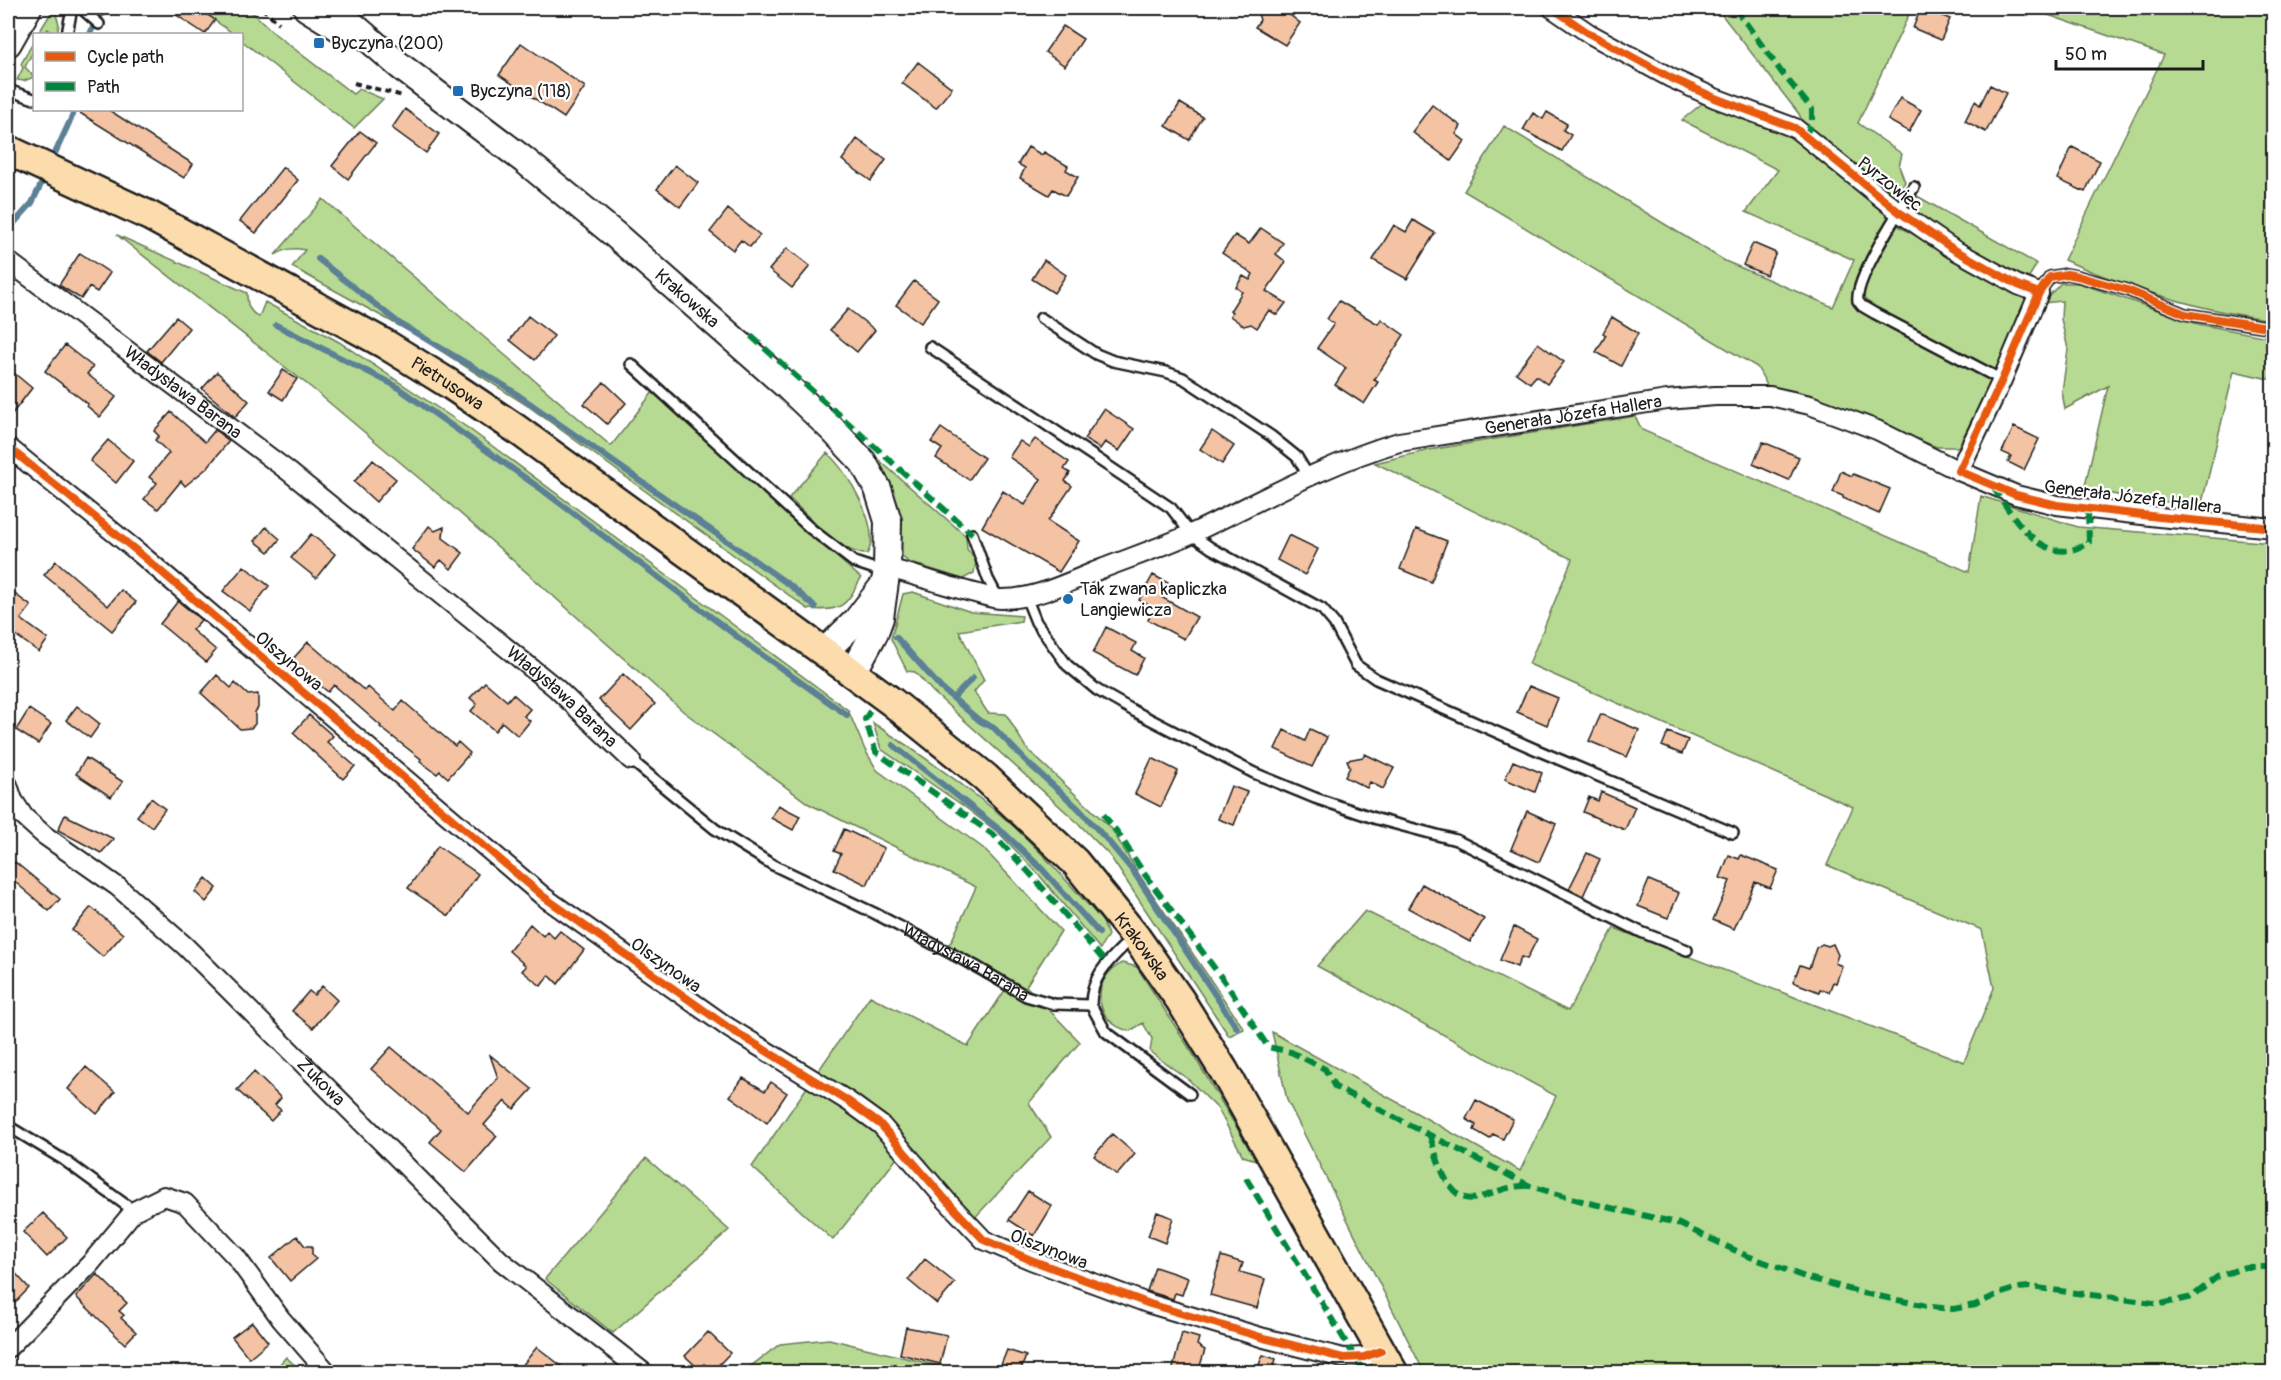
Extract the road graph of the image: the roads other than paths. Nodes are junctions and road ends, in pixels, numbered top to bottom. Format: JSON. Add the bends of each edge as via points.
{"nodes":[{"id":1,"x":72,"y":8,"type":"edge"},
{"id":2,"x":81,"y":8,"type":"edge"},
{"id":3,"x":307,"y":8,"type":"edge"},
{"id":4,"x":333,"y":8,"type":"edge"},
{"id":5,"x":1552,"y":8,"type":"edge"},
{"id":6,"x":99,"y":24,"type":"dead end"},
{"id":7,"x":67,"y":33,"type":"edge"},
{"id":8,"x":400,"y":66,"type":"junction"},
{"id":9,"x":8,"y":90,"type":"edge"},
{"id":10,"x":33,"y":99,"type":"edge"},
{"id":11,"x":8,"y":150,"type":"edge"},
{"id":12,"x":1914,"y":187,"type":"dead end"},
{"id":13,"x":1899,"y":212,"type":"junction"},
{"id":14,"x":8,"y":261,"type":"edge"},
{"id":15,"x":2039,"y":293,"type":"junction"},
{"id":16,"x":1041,"y":318,"type":"dead end"},
{"id":17,"x":2274,"y":327,"type":"edge"},
{"id":18,"x":930,"y":347,"type":"dead end"},
{"id":19,"x":631,"y":364,"type":"dead end"},
{"id":20,"x":2002,"y":380,"type":"junction"},
{"id":21,"x":8,"y":447,"type":"edge"},
{"id":22,"x":1959,"y":471,"type":"junction"},
{"id":23,"x":1309,"y":477,"type":"junction"},
{"id":24,"x":2274,"y":528,"type":"edge"},
{"id":25,"x":972,"y":534,"type":"dead end"},
{"id":26,"x":1191,"y":534,"type":"junction"},
{"id":27,"x":885,"y":577,"type":"junction"},
{"id":28,"x":1026,"y":597,"type":"junction"},
{"id":29,"x":999,"y":599,"type":"junction"},
{"id":30,"x":824,"y":652,"type":"junction"},
{"id":31,"x":852,"y":674,"type":"junction"},
{"id":32,"x":631,"y":760,"type":"joint"},
{"id":33,"x":8,"y":785,"type":"edge"},
{"id":34,"x":1733,"y":833,"type":"dead end"},
{"id":35,"x":1135,"y":936,"type":"junction"},
{"id":36,"x":1687,"y":950,"type":"dead end"},
{"id":37,"x":1090,"y":1005,"type":"junction"},
{"id":38,"x":1190,"y":1094,"type":"dead end"},
{"id":39,"x":8,"y":1126,"type":"edge"},
{"id":40,"x":134,"y":1211,"type":"junction"},
{"id":41,"x":8,"y":1348,"type":"edge"},
{"id":42,"x":1387,"y":1362,"type":"edge"},
{"id":43,"x":327,"y":1372,"type":"edge"},
{"id":44,"x":643,"y":1372,"type":"edge"}],
"edges":[{"from":1,"to":7,"type":"lane"},
{"from":2,"to":6,"type":"lane"},
{"from":3,"to":8,"type":"street","name":"Krakowska"},
{"from":4,"to":8,"type":"street","name":"Krakowska"},
{"from":5,"to":13,"type":"street","name":"Pyrzowiec","via":[[1590,34],[1671,78],[1795,128]]},
{"from":8,"to":27,"type":"street","name":"Krakowska","via":[[614,233],[833,430],[863,462],[878,489],[888,521]]},
{"from":9,"to":10,"type":"lane"},
{"from":11,"to":30,"type":"main road","name":"Pietrusowa","via":[[150,216],[385,344],[486,408]]},
{"from":12,"to":13,"type":"lane"},
{"from":13,"to":15,"type":"street","name":"Pyrzowiec","via":[[1953,249]]},
{"from":13,"to":20,"type":"lane","via":[[1859,286],[1858,301]]},
{"from":14,"to":32,"type":"street","name":"Władysława Barana","via":[[288,471],[556,688]]},
{"from":15,"to":17,"type":"lane","via":[[2050,277],[2067,274],[2127,290],[2185,314]]},
{"from":15,"to":20,"type":"street"},
{"from":16,"to":23,"type":"lane","via":[[1095,354],[1182,378],[1272,436],[1297,457]]},
{"from":18,"to":26,"type":"lane","via":[[1171,508]]},
{"from":19,"to":27,"type":"lane","via":[[811,529],[854,562]]},
{"from":20,"to":22,"type":"street"},
{"from":21,"to":42,"type":"street","name":"Olszynowa","via":[[544,897],[729,1028],[881,1125],[984,1240],[1150,1304],[1343,1358]]},
{"from":22,"to":23,"type":"street","name":"Generała Józefa Hallera","via":[[1877,430],[1810,405],[1770,396],[1715,396],[1400,442]]},
{"from":22,"to":24,"type":"street","name":"Generała Józefa Hallera","via":[[2016,495],[2057,505]]},
{"from":23,"to":26,"type":"street","name":"Generała Józefa Hallera"},
{"from":25,"to":29,"type":"lane"},
{"from":26,"to":28,"type":"street","name":"Generała Józefa Hallera","via":[[1048,592]]},
{"from":26,"to":34,"type":"lane","via":[[1322,609],[1356,665],[1376,679]]},
{"from":27,"to":29,"type":"street","name":"Generała Józefa Hallera","via":[[912,574]]},
{"from":27,"to":30,"type":"street","via":[[857,620]]},
{"from":27,"to":31,"type":"street","name":"Krakowska","via":[[880,618]]},
{"from":28,"to":29,"type":"street","name":"Generała Józefa Hallera"},
{"from":28,"to":36,"type":"lane","via":[[1036,622],[1067,665],[1096,690],[1134,711],[1254,773],[1315,798],[1456,840],[1641,932]]},
{"from":30,"to":31,"type":"main road","name":"Pietrusowa"},
{"from":31,"to":35,"type":"main road","name":"Krakowska","via":[[985,777],[1032,820],[1075,862]]},
{"from":32,"to":37,"type":"lane","name":"Władysława Barana","via":[[716,829],[773,865],[874,912],[1026,996],[1054,1004]]},
{"from":33,"to":44,"type":"street","name":"Żukowa","via":[[24,817],[118,887],[185,946],[501,1261]]},
{"from":35,"to":37,"type":"lane","via":[[1096,977]]},
{"from":35,"to":42,"type":"main road","name":"Krakowska","via":[[1224,1071]]},
{"from":37,"to":38,"type":"lane","via":[[1106,1032]]},
{"from":39,"to":40,"type":"lane","via":[[64,1160]]},
{"from":40,"to":41,"type":"street","via":[[90,1264]]},
{"from":40,"to":43,"type":"street","via":[[164,1196],[185,1203],[236,1257],[281,1319]]}]}
